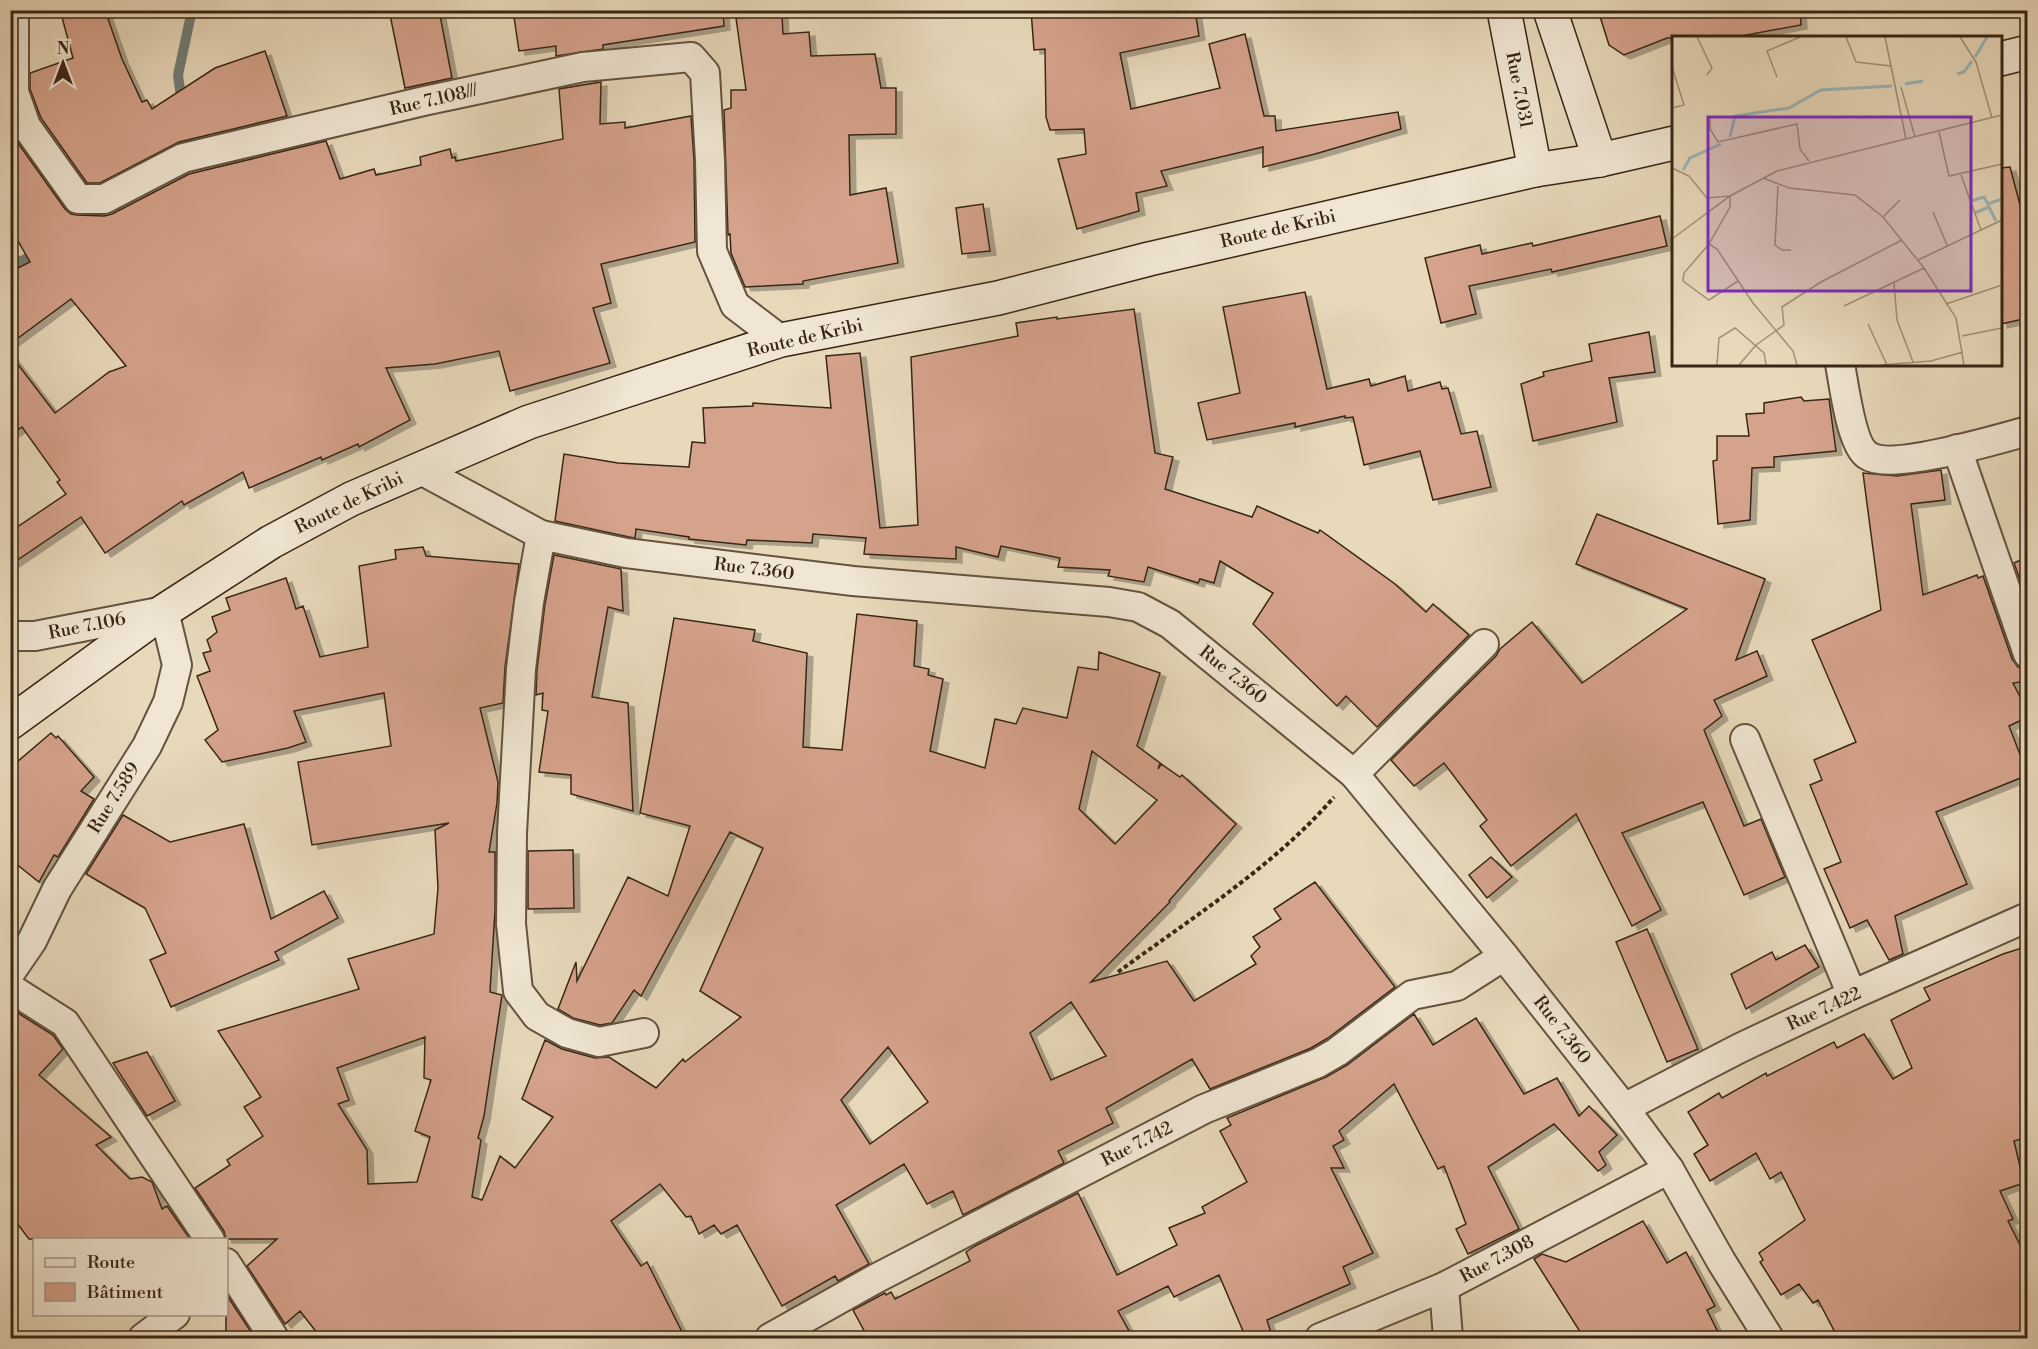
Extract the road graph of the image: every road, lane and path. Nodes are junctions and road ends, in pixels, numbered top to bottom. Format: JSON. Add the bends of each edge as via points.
{"nodes":[{"id":1,"x":14,"y":10,"type":"edge"},
{"id":2,"x":1504,"y":10,"type":"edge"},
{"id":3,"x":1550,"y":10,"type":"edge"},
{"id":4,"x":2028,"y":52,"type":"edge"},
{"id":5,"x":2002,"y":59,"type":"edge"},
{"id":6,"x":1672,"y":142,"type":"edge"},
{"id":7,"x":1600,"y":160,"type":"junction"},
{"id":8,"x":1535,"y":170,"type":"junction"},
{"id":9,"x":781,"y":340,"type":"junction"},
{"id":10,"x":1840,"y":366,"type":"edge"},
{"id":11,"x":2028,"y":431,"type":"edge"},
{"id":12,"x":1957,"y":449,"type":"junction"},
{"id":13,"x":419,"y":469,"type":"junction"},
{"id":14,"x":542,"y":535,"type":"junction"},
{"id":15,"x":164,"y":611,"type":"junction"},
{"id":16,"x":10,"y":634,"type":"edge"},
{"id":17,"x":1484,"y":644,"type":"dead end"},
{"id":18,"x":2028,"y":654,"type":"edge"},
{"id":19,"x":10,"y":723,"type":"edge"},
{"id":20,"x":1744,"y":739,"type":"dead end"},
{"id":21,"x":1354,"y":774,"type":"junction"},
{"id":22,"x":2028,"y":917,"type":"edge"},
{"id":23,"x":1504,"y":956,"type":"junction"},
{"id":24,"x":1118,"y":972,"type":"dead end"},
{"id":25,"x":10,"y":973,"type":"edge"},
{"id":26,"x":10,"y":988,"type":"edge"},
{"id":27,"x":1852,"y":995,"type":"junction"},
{"id":28,"x":644,"y":1033,"type":"dead end"},
{"id":29,"x":1624,"y":1108,"type":"junction"},
{"id":30,"x":1669,"y":1169,"type":"junction"},
{"id":31,"x":209,"y":1238,"type":"edge"},
{"id":32,"x":228,"y":1270,"type":"edge"},
{"id":33,"x":1444,"y":1287,"type":"junction"},
{"id":34,"x":172,"y":1316,"type":"edge"},
{"id":35,"x":143,"y":1338,"type":"edge"},
{"id":36,"x":274,"y":1338,"type":"edge"},
{"id":37,"x":770,"y":1338,"type":"edge"},
{"id":38,"x":1320,"y":1338,"type":"edge"},
{"id":39,"x":1448,"y":1338,"type":"edge"},
{"id":40,"x":1769,"y":1338,"type":"edge"}],
"edges":[{"from":1,"to":9,"type":"street","name":"Rue 7.108///","via":[[14,92],[26,126],[78,199],[104,199],[183,158],[424,101],[583,67],[690,57],[705,73],[712,251],[735,305]]},
{"from":2,"to":8,"type":"main road","name":"Rue 7.031"},
{"from":3,"to":7,"type":"main road"},
{"from":4,"to":5,"type":"main road"},
{"from":6,"to":7,"type":"main road","name":"Route de Kribi"},
{"from":7,"to":8,"type":"main road","name":"Route de Kribi"},
{"from":8,"to":9,"type":"main road","name":"Route de Kribi","via":[[998,298]]},
{"from":9,"to":13,"type":"main road","name":"Route de Kribi","via":[[529,422]]},
{"from":10,"to":12,"type":"street","via":[[1854,437],[1866,455],[1884,461]]},
{"from":11,"to":12,"type":"street"},
{"from":12,"to":18,"type":"street"},
{"from":13,"to":14,"type":"street","name":"Rue 7.360"},
{"from":13,"to":15,"type":"main road","name":"Route de Kribi","via":[[351,499],[271,542]]},
{"from":14,"to":21,"type":"street","name":"Rue 7.360","via":[[626,553],[842,580],[1138,607],[1170,624]]},
{"from":14,"to":28,"type":"street","via":[[521,669],[513,812],[511,924],[518,992],[537,1016],[567,1033],[599,1042]]},
{"from":15,"to":16,"type":"street","name":"Rue 7.106","via":[[35,636]]},
{"from":15,"to":19,"type":"main road","name":"Route de Kribi"},
{"from":15,"to":25,"type":"street","name":"Rue 7.589","via":[[177,665],[168,702],[147,746],[57,889],[32,941]]},
{"from":17,"to":21,"type":"street"},
{"from":20,"to":27,"type":"street"},
{"from":21,"to":23,"type":"street","name":"Rue 7.360"},
{"from":21,"to":24,"type":"path","via":[[1295,837]]},
{"from":22,"to":27,"type":"street","name":"Rue 7.422"},
{"from":23,"to":29,"type":"street","name":"Rue 7.360"},
{"from":23,"to":37,"type":"street","name":"Rue 7.742","via":[[1457,986],[1412,995],[1318,1063],[1204,1109],[875,1279]]},
{"from":26,"to":31,"type":"street","via":[[65,1023]]},
{"from":27,"to":29,"type":"street","name":"Rue 7.422"},
{"from":29,"to":30,"type":"street","name":"Rue 7.360"},
{"from":30,"to":33,"type":"street","name":"Rue 7.308"},
{"from":30,"to":40,"type":"street","name":"Rue 7.360"},
{"from":32,"to":36,"type":"street"},
{"from":33,"to":38,"type":"street","name":"Rue 7.308"},
{"from":33,"to":39,"type":"street"},
{"from":34,"to":35,"type":"street"}]}
